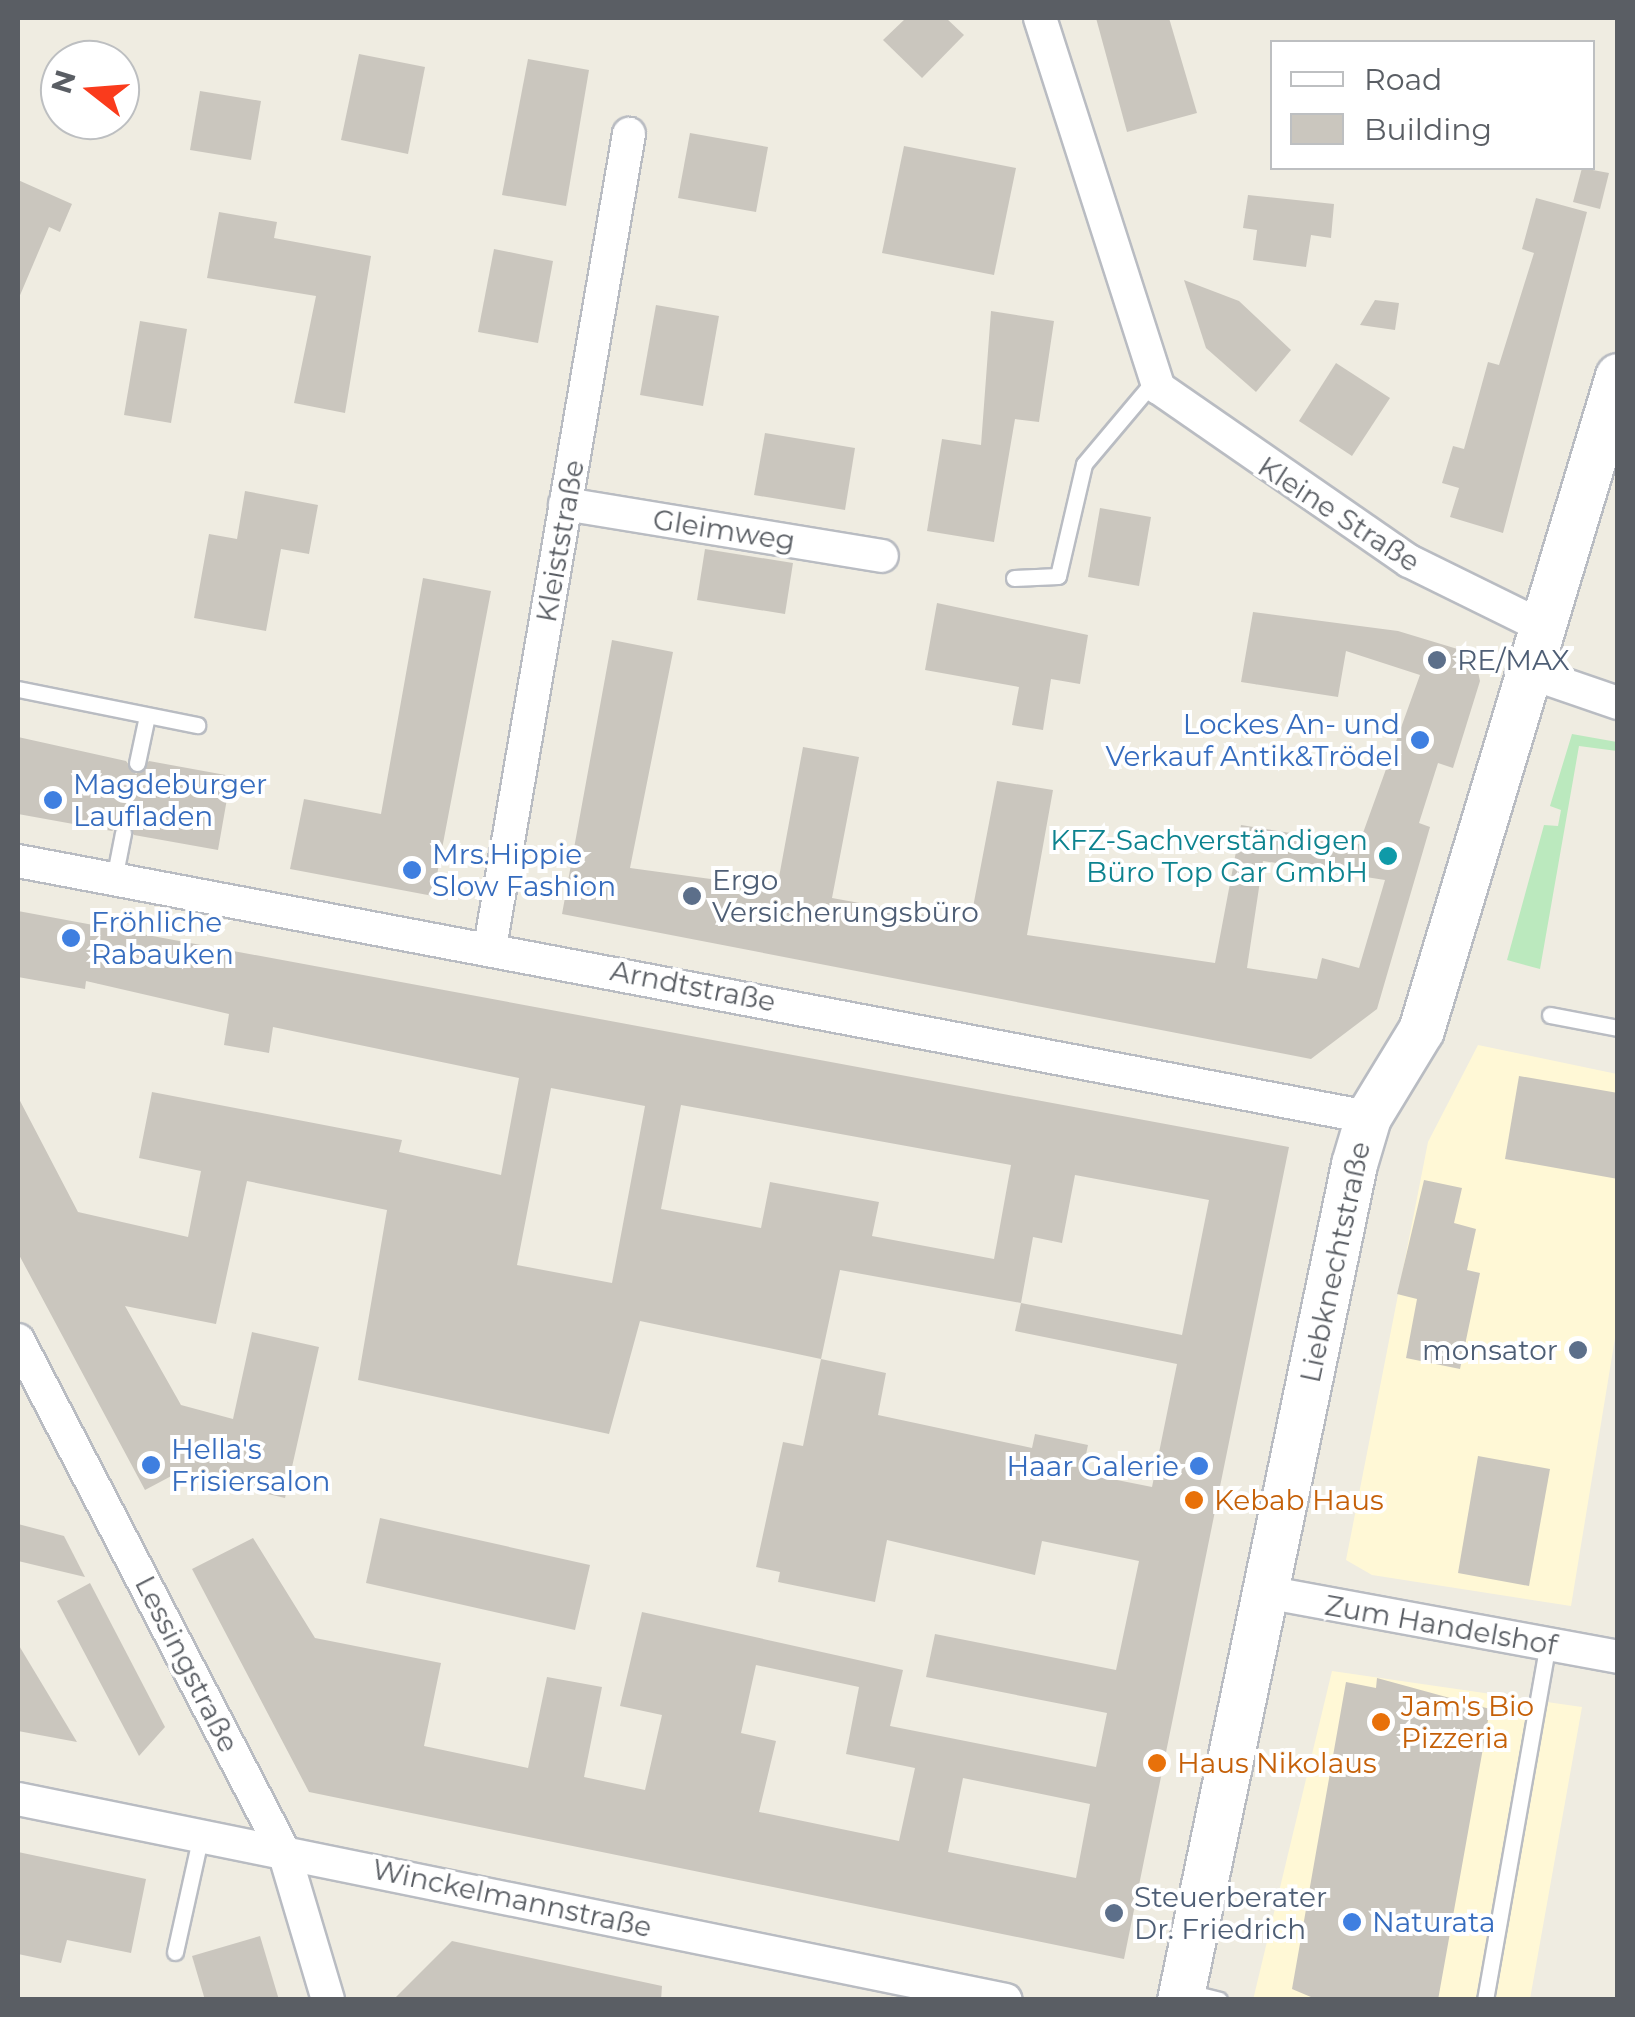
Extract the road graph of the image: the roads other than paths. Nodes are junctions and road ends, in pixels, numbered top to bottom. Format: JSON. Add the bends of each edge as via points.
{"nodes":[{"id":1,"x":1040,"y":18,"type":"edge"},
{"id":2,"x":628,"y":134,"type":"dead end"},
{"id":3,"x":1618,"y":376,"type":"edge"},
{"id":4,"x":1153,"y":382,"type":"junction"},
{"id":5,"x":566,"y":504,"type":"junction"},
{"id":6,"x":882,"y":556,"type":"dead end"},
{"id":7,"x":1014,"y":578,"type":"dead end"},
{"id":8,"x":1539,"y":625,"type":"junction"},
{"id":9,"x":1526,"y":670,"type":"junction"},
{"id":10,"x":18,"y":689,"type":"edge"},
{"id":11,"x":1618,"y":703,"type":"edge"},
{"id":12,"x":147,"y":716,"type":"junction"},
{"id":13,"x":197,"y":725,"type":"dead end"},
{"id":14,"x":137,"y":763,"type":"dead end"},
{"id":15,"x":124,"y":833,"type":"dead end"},
{"id":16,"x":18,"y":861,"type":"edge"},
{"id":17,"x":114,"y":879,"type":"junction"},
{"id":18,"x":490,"y":947,"type":"junction"},
{"id":19,"x":1550,"y":1016,"type":"dead end"},
{"id":20,"x":1618,"y":1028,"type":"edge"},
{"id":21,"x":1368,"y":1116,"type":"junction"},
{"id":22,"x":18,"y":1340,"type":"edge"},
{"id":23,"x":1265,"y":1592,"type":"junction"},
{"id":24,"x":1548,"y":1644,"type":"junction"},
{"id":25,"x":1618,"y":1657,"type":"edge"},
{"id":26,"x":18,"y":1798,"type":"edge"},
{"id":27,"x":200,"y":1835,"type":"junction"},
{"id":28,"x":284,"y":1852,"type":"junction"},
{"id":29,"x":176,"y":1952,"type":"dead end"},
{"id":30,"x":1193,"y":1996,"type":"edge"},
{"id":31,"x":328,"y":2000,"type":"edge"},
{"id":32,"x":1006,"y":2000,"type":"edge"},
{"id":33,"x":1485,"y":2000,"type":"edge"}],
"edges":[{"from":1,"to":4,"type":"street"},
{"from":2,"to":5,"type":"street","name":"Kleiststraße"},
{"from":3,"to":8,"type":"main road","name":"Liebknechtstraße"},
{"from":4,"to":7,"type":"lane","via":[[1084,464],[1058,576]]},
{"from":4,"to":8,"type":"street","name":"Kleine Straße","via":[[1396,553]]},
{"from":5,"to":6,"type":"street","name":"Gleimweg"},
{"from":5,"to":18,"type":"street","name":"Kleiststraße"},
{"from":8,"to":9,"type":"main road","name":"Liebknechtstraße"},
{"from":9,"to":11,"type":"street"},
{"from":9,"to":21,"type":"main road","name":"Liebknechtstraße","via":[[1421,1030]]},
{"from":10,"to":12,"type":"lane"},
{"from":12,"to":13,"type":"lane"},
{"from":12,"to":14,"type":"lane"},
{"from":15,"to":17,"type":"lane"},
{"from":16,"to":17,"type":"street","name":"Arndtstraße"},
{"from":17,"to":18,"type":"street","name":"Arndtstraße"},
{"from":18,"to":21,"type":"street","name":"Arndtstraße"},
{"from":19,"to":20,"type":"lane"},
{"from":21,"to":23,"type":"main road","name":"Liebknechtstraße"},
{"from":22,"to":28,"type":"street","name":"Lessingstraße"},
{"from":23,"to":24,"type":"street","name":"Zum Handelshof"},
{"from":23,"to":30,"type":"main road","name":"Liebknechtstraße"},
{"from":24,"to":25,"type":"street","name":"Zum Handelshof"},
{"from":24,"to":33,"type":"lane"},
{"from":26,"to":27,"type":"street","name":"Winckelmannstraße"},
{"from":27,"to":28,"type":"street","name":"Winckelmannstraße"},
{"from":27,"to":29,"type":"lane"},
{"from":28,"to":31,"type":"street","name":"Lessingstraße"},
{"from":28,"to":32,"type":"street","name":"Winckelmannstraße"}]}
